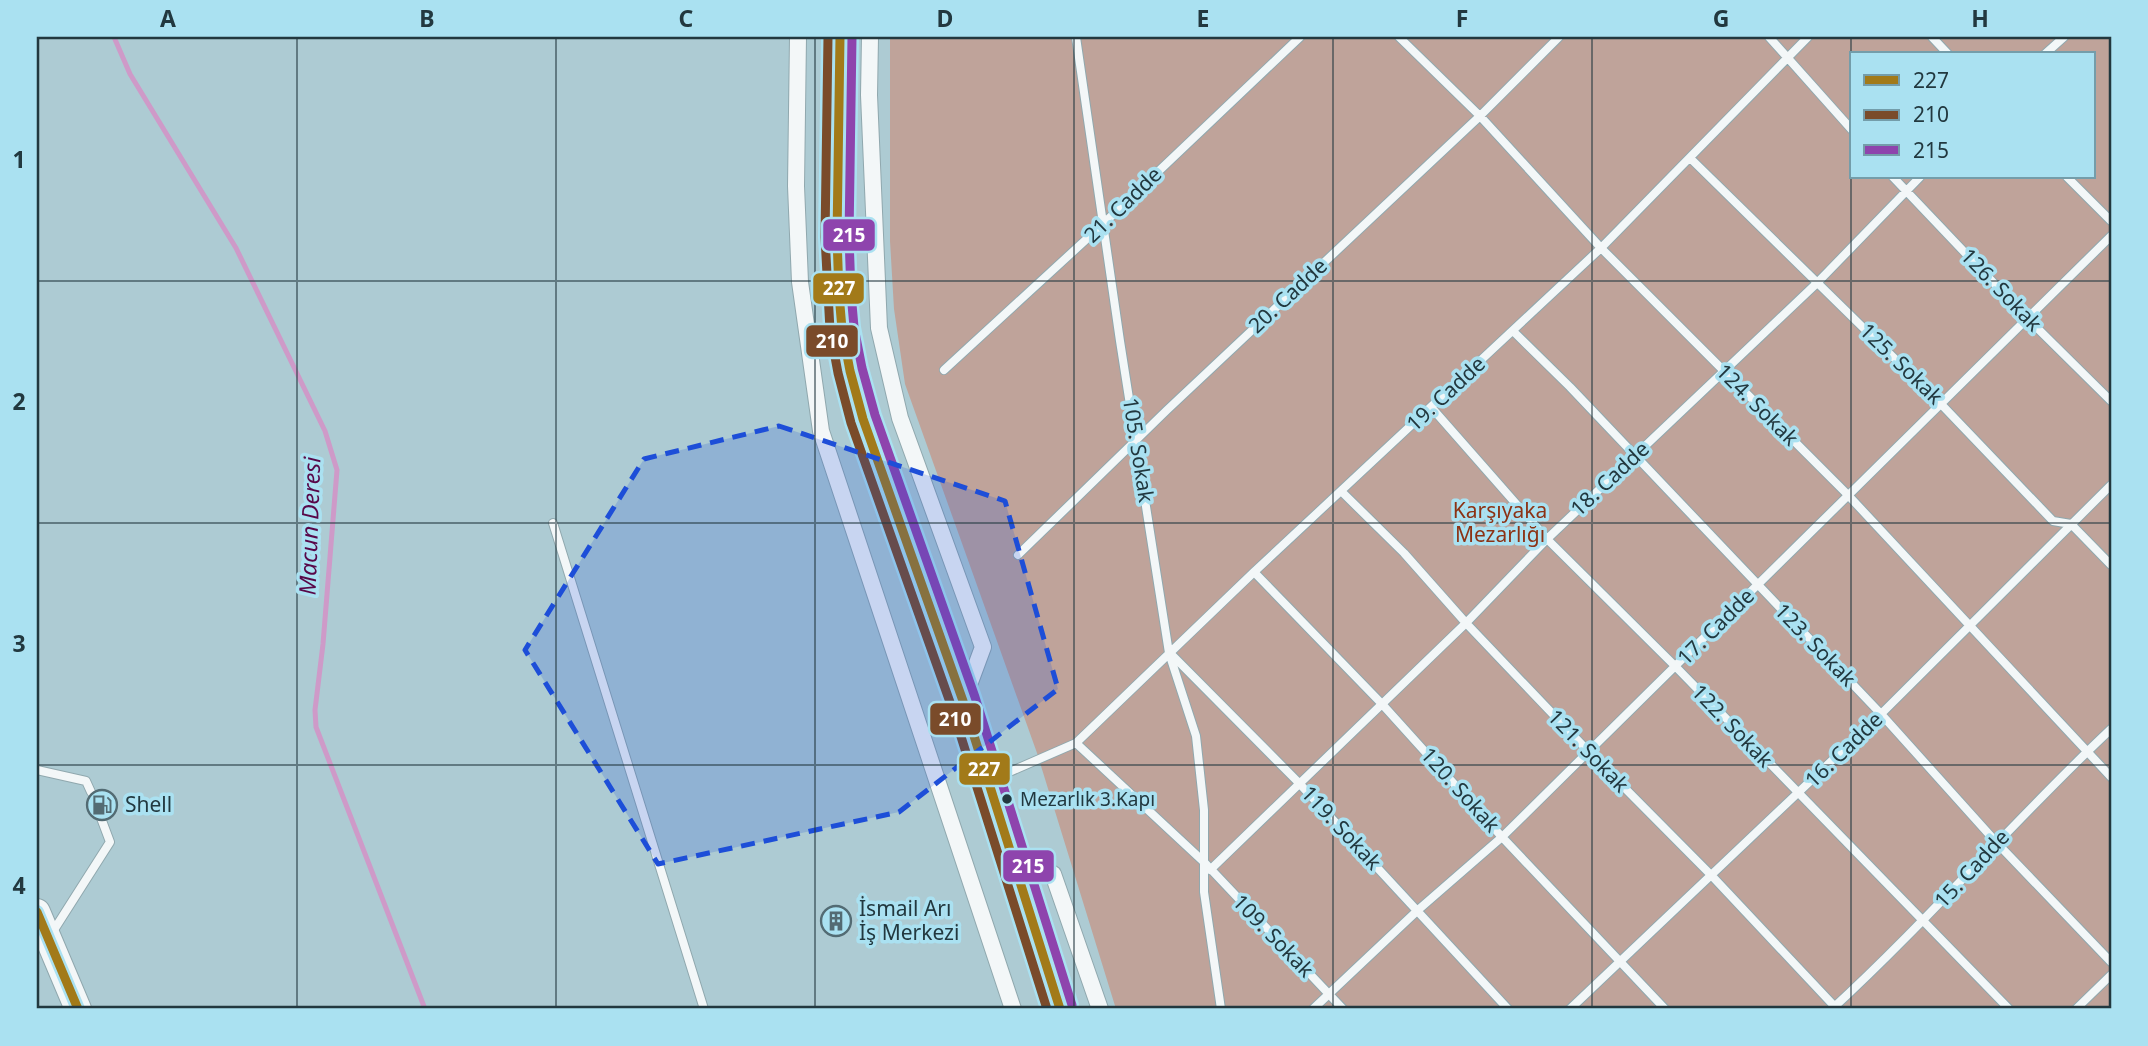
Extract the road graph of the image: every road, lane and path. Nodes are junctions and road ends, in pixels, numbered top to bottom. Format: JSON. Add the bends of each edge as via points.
{"nodes":[{"id":1,"x":797,"y":37,"type":"edge"},
{"id":2,"x":840,"y":37,"type":"edge"},
{"id":3,"x":870,"y":37,"type":"edge"},
{"id":4,"x":1076,"y":37,"type":"edge"},
{"id":5,"x":1300,"y":37,"type":"edge"},
{"id":6,"x":1399,"y":37,"type":"edge"},
{"id":7,"x":1559,"y":37,"type":"edge"},
{"id":8,"x":1769,"y":37,"type":"edge"},
{"id":9,"x":1808,"y":37,"type":"edge"},
{"id":10,"x":1932,"y":37,"type":"edge"},
{"id":11,"x":2064,"y":37,"type":"edge"},
{"id":12,"x":1946,"y":52,"type":"edge"},
{"id":13,"x":2047,"y":52,"type":"edge"},
{"id":14,"x":1788,"y":57,"type":"junction"},
{"id":15,"x":1480,"y":116,"type":"junction"},
{"id":16,"x":1850,"y":128,"type":"edge"},
{"id":17,"x":1690,"y":158,"type":"junction"},
{"id":18,"x":1894,"y":178,"type":"edge"},
{"id":19,"x":1919,"y":178,"type":"edge"},
{"id":20,"x":2068,"y":178,"type":"edge"},
{"id":21,"x":1905,"y":191,"type":"junction"},
{"id":22,"x":2111,"y":221,"type":"edge"},
{"id":23,"x":1103,"y":224,"type":"junction"},
{"id":24,"x":2111,"y":236,"type":"edge"},
{"id":25,"x":1601,"y":248,"type":"junction"},
{"id":26,"x":1817,"y":282,"type":"junction"},
{"id":27,"x":2027,"y":318,"type":"junction"},
{"id":28,"x":1514,"y":332,"type":"junction"},
{"id":29,"x":944,"y":370,"type":"dead end"},
{"id":30,"x":1724,"y":372,"type":"junction"},
{"id":31,"x":2111,"y":401,"type":"edge"},
{"id":32,"x":1940,"y":403,"type":"junction"},
{"id":33,"x":1431,"y":407,"type":"junction"},
{"id":34,"x":1137,"y":440,"type":"junction"},
{"id":35,"x":1635,"y":456,"type":"junction"},
{"id":36,"x":2111,"y":485,"type":"edge"},
{"id":37,"x":1341,"y":491,"type":"junction"},
{"id":38,"x":1847,"y":494,"type":"junction"},
{"id":39,"x":553,"y":523,"type":"dead end"},
{"id":40,"x":2071,"y":524,"type":"junction"},
{"id":41,"x":1547,"y":539,"type":"junction"},
{"id":42,"x":1018,"y":555,"type":"dead end"},
{"id":43,"x":2111,"y":565,"type":"edge"},
{"id":44,"x":1254,"y":572,"type":"junction"},
{"id":45,"x":1758,"y":585,"type":"junction"},
{"id":46,"x":1466,"y":623,"type":"junction"},
{"id":47,"x":1971,"y":625,"type":"junction"},
{"id":48,"x":1170,"y":653,"type":"junction"},
{"id":49,"x":1676,"y":667,"type":"junction"},
{"id":50,"x":963,"y":701,"type":"junction"},
{"id":51,"x":1382,"y":704,"type":"junction"},
{"id":52,"x":1881,"y":714,"type":"junction"},
{"id":53,"x":2111,"y":729,"type":"edge"},
{"id":54,"x":1076,"y":743,"type":"junction"},
{"id":55,"x":1589,"y":752,"type":"junction"},
{"id":56,"x":2087,"y":752,"type":"junction"},
{"id":57,"x":37,"y":770,"type":"edge"},
{"id":58,"x":2111,"y":777,"type":"edge"},
{"id":59,"x":989,"y":781,"type":"junction"},
{"id":60,"x":1298,"y":782,"type":"junction"},
{"id":61,"x":91,"y":792,"type":"dead end"},
{"id":62,"x":1797,"y":794,"type":"junction"},
{"id":63,"x":101,"y":818,"type":"dead end"},
{"id":64,"x":1502,"y":837,"type":"junction"},
{"id":65,"x":1996,"y":842,"type":"junction"},
{"id":66,"x":1014,"y":859,"type":"junction"},
{"id":67,"x":1204,"y":862,"type":"junction"},
{"id":68,"x":1210,"y":870,"type":"junction"},
{"id":69,"x":1713,"y":876,"type":"junction"},
{"id":70,"x":1418,"y":910,"type":"junction"},
{"id":71,"x":37,"y":912,"type":"edge"},
{"id":72,"x":1922,"y":922,"type":"junction"},
{"id":73,"x":48,"y":939,"type":"junction"},
{"id":74,"x":1621,"y":961,"type":"junction"},
{"id":75,"x":2111,"y":962,"type":"edge"},
{"id":76,"x":2111,"y":975,"type":"edge"},
{"id":77,"x":1328,"y":993,"type":"junction"},
{"id":78,"x":78,"y":1009,"type":"edge"},
{"id":79,"x":704,"y":1009,"type":"edge"},
{"id":80,"x":1013,"y":1009,"type":"edge"},
{"id":81,"x":1060,"y":1009,"type":"edge"},
{"id":82,"x":1100,"y":1009,"type":"edge"},
{"id":83,"x":1221,"y":1009,"type":"edge"},
{"id":84,"x":1313,"y":1009,"type":"edge"},
{"id":85,"x":1343,"y":1009,"type":"edge"},
{"id":86,"x":1508,"y":1009,"type":"edge"},
{"id":87,"x":1570,"y":1009,"type":"edge"},
{"id":88,"x":1665,"y":1009,"type":"edge"},
{"id":89,"x":1835,"y":1009,"type":"edge"},
{"id":90,"x":2009,"y":1009,"type":"edge"},
{"id":91,"x":2076,"y":1009,"type":"edge"}],
"edges":[{"from":1,"to":80,"type":"street","via":[[800,282],[821,431]]},
{"from":2,"to":50,"type":"main road","via":[[837,237],[849,371]]},
{"from":3,"to":50,"type":"street","via":[[879,328],[900,418],[983,647]]},
{"from":4,"to":23,"type":"lane","name":"105. Sokak"},
{"from":5,"to":23,"type":"lane","name":"21. Cadde"},
{"from":6,"to":15,"type":"lane","name":"124. Sokak"},
{"from":7,"to":15,"type":"lane","name":"20. Cadde"},
{"from":8,"to":14,"type":"lane"},
{"from":9,"to":14,"type":"lane","name":"19. Cadde"},
{"from":10,"to":12,"type":"lane"},
{"from":11,"to":13,"type":"lane"},
{"from":14,"to":16,"type":"lane"},
{"from":14,"to":17,"type":"lane","name":"19. Cadde"},
{"from":15,"to":25,"type":"lane","name":"124. Sokak"},
{"from":15,"to":34,"type":"lane","name":"20. Cadde"},
{"from":17,"to":25,"type":"lane","name":"19. Cadde"},
{"from":17,"to":26,"type":"lane","name":"125. Sokak"},
{"from":18,"to":21,"type":"lane","name":"126. Sokak"},
{"from":19,"to":21,"type":"lane","name":"18. Cadde"},
{"from":20,"to":22,"type":"lane"},
{"from":21,"to":26,"type":"lane","name":"18. Cadde"},
{"from":21,"to":27,"type":"lane","name":"126. Sokak"},
{"from":23,"to":29,"type":"lane","name":"21. Cadde"},
{"from":23,"to":34,"type":"lane","name":"105. Sokak"},
{"from":24,"to":27,"type":"lane","name":"17. Cadde"},
{"from":25,"to":28,"type":"lane","name":"19. Cadde"},
{"from":25,"to":30,"type":"lane","name":"124. Sokak"},
{"from":26,"to":30,"type":"lane","name":"18. Cadde"},
{"from":26,"to":32,"type":"lane","name":"125. Sokak"},
{"from":27,"to":31,"type":"lane","name":"126. Sokak"},
{"from":27,"to":32,"type":"lane","name":"17. Cadde"},
{"from":28,"to":33,"type":"lane","name":"19. Cadde"},
{"from":28,"to":35,"type":"lane","name":"123. Sokak"},
{"from":30,"to":35,"type":"lane","name":"18. Cadde"},
{"from":30,"to":38,"type":"lane","name":"124. Sokak"},
{"from":32,"to":38,"type":"lane","name":"17. Cadde"},
{"from":32,"to":40,"type":"lane","name":"125. Sokak","via":[[2053,522]]},
{"from":33,"to":37,"type":"lane","name":"19. Cadde"},
{"from":33,"to":41,"type":"lane","name":"122. Sokak"},
{"from":34,"to":42,"type":"lane","name":"20. Cadde"},
{"from":34,"to":48,"type":"lane","name":"105. Sokak"},
{"from":35,"to":41,"type":"lane","name":"18. Cadde"},
{"from":35,"to":45,"type":"lane","name":"123. Sokak"},
{"from":36,"to":40,"type":"lane","name":"16. Cadde"},
{"from":37,"to":44,"type":"lane","name":"19. Cadde"},
{"from":37,"to":46,"type":"lane","name":"121. Sokak"},
{"from":38,"to":45,"type":"lane","name":"17. Cadde"},
{"from":38,"to":47,"type":"lane","name":"124. Sokak"},
{"from":39,"to":79,"type":"lane"},
{"from":40,"to":43,"type":"lane","name":"125. Sokak"},
{"from":40,"to":47,"type":"lane","name":"16. Cadde"},
{"from":41,"to":46,"type":"lane","name":"18. Cadde"},
{"from":41,"to":49,"type":"lane","name":"122. Sokak"},
{"from":44,"to":48,"type":"lane","name":"19. Cadde"},
{"from":44,"to":51,"type":"lane","name":"120. Sokak"},
{"from":45,"to":49,"type":"lane","name":"17. Cadde"},
{"from":45,"to":52,"type":"lane","name":"123. Sokak"},
{"from":46,"to":51,"type":"lane","name":"18. Cadde"},
{"from":46,"to":55,"type":"lane","name":"121. Sokak"},
{"from":47,"to":52,"type":"lane","name":"16. Cadde"},
{"from":47,"to":56,"type":"lane","name":"124. Sokak"},
{"from":48,"to":54,"type":"lane","name":"19. Cadde"},
{"from":48,"to":60,"type":"lane","name":"119. Sokak"},
{"from":48,"to":67,"type":"lane","name":"105. Sokak","via":[[1196,736]]},
{"from":49,"to":55,"type":"lane","name":"17. Cadde"},
{"from":49,"to":62,"type":"lane","name":"122. Sokak"},
{"from":50,"to":59,"type":"main road"},
{"from":51,"to":60,"type":"lane","name":"18. Cadde"},
{"from":51,"to":64,"type":"lane","name":"120. Sokak"},
{"from":52,"to":62,"type":"lane","name":"16. Cadde"},
{"from":52,"to":65,"type":"lane","name":"123. Sokak"},
{"from":53,"to":56,"type":"lane","name":"15. Cadde"},
{"from":54,"to":59,"type":"lane"},
{"from":54,"to":67,"type":"lane"},
{"from":55,"to":64,"type":"lane","name":"17. Cadde"},
{"from":55,"to":69,"type":"lane","name":"121. Sokak"},
{"from":56,"to":58,"type":"lane","name":"124. Sokak"},
{"from":56,"to":65,"type":"lane","name":"15. Cadde"},
{"from":57,"to":61,"type":"lane","via":[[86,781]]},
{"from":59,"to":66,"type":"main road"},
{"from":60,"to":68,"type":"lane","name":"18. Cadde"},
{"from":60,"to":70,"type":"lane","name":"119. Sokak"},
{"from":62,"to":69,"type":"lane","name":"16. Cadde"},
{"from":62,"to":72,"type":"lane","name":"122. Sokak"},
{"from":63,"to":73,"type":"lane","via":[[110,842]]},
{"from":64,"to":70,"type":"lane","name":"17. Cadde"},
{"from":64,"to":74,"type":"lane","name":"120. Sokak"},
{"from":65,"to":72,"type":"lane","name":"15. Cadde"},
{"from":65,"to":75,"type":"lane","name":"123. Sokak"},
{"from":66,"to":81,"type":"main road"},
{"from":66,"to":82,"type":"street","via":[[1053,874]]},
{"from":67,"to":68,"type":"lane","name":"109. Sokak"},
{"from":67,"to":83,"type":"lane","name":"105. Sokak"},
{"from":68,"to":77,"type":"lane","name":"109. Sokak"},
{"from":69,"to":74,"type":"lane","name":"16. Cadde"},
{"from":69,"to":89,"type":"lane","name":"121. Sokak"},
{"from":70,"to":77,"type":"lane","name":"17. Cadde"},
{"from":70,"to":86,"type":"lane","name":"119. Sokak"},
{"from":71,"to":73,"type":"main road"},
{"from":72,"to":89,"type":"lane","name":"15. Cadde"},
{"from":72,"to":90,"type":"lane","name":"122. Sokak"},
{"from":73,"to":78,"type":"main road"},
{"from":74,"to":87,"type":"lane","name":"16. Cadde"},
{"from":74,"to":88,"type":"lane","name":"120. Sokak"},
{"from":76,"to":91,"type":"lane"},
{"from":77,"to":84,"type":"lane","name":"17. Cadde"},
{"from":77,"to":85,"type":"lane","name":"109. Sokak"}]}
